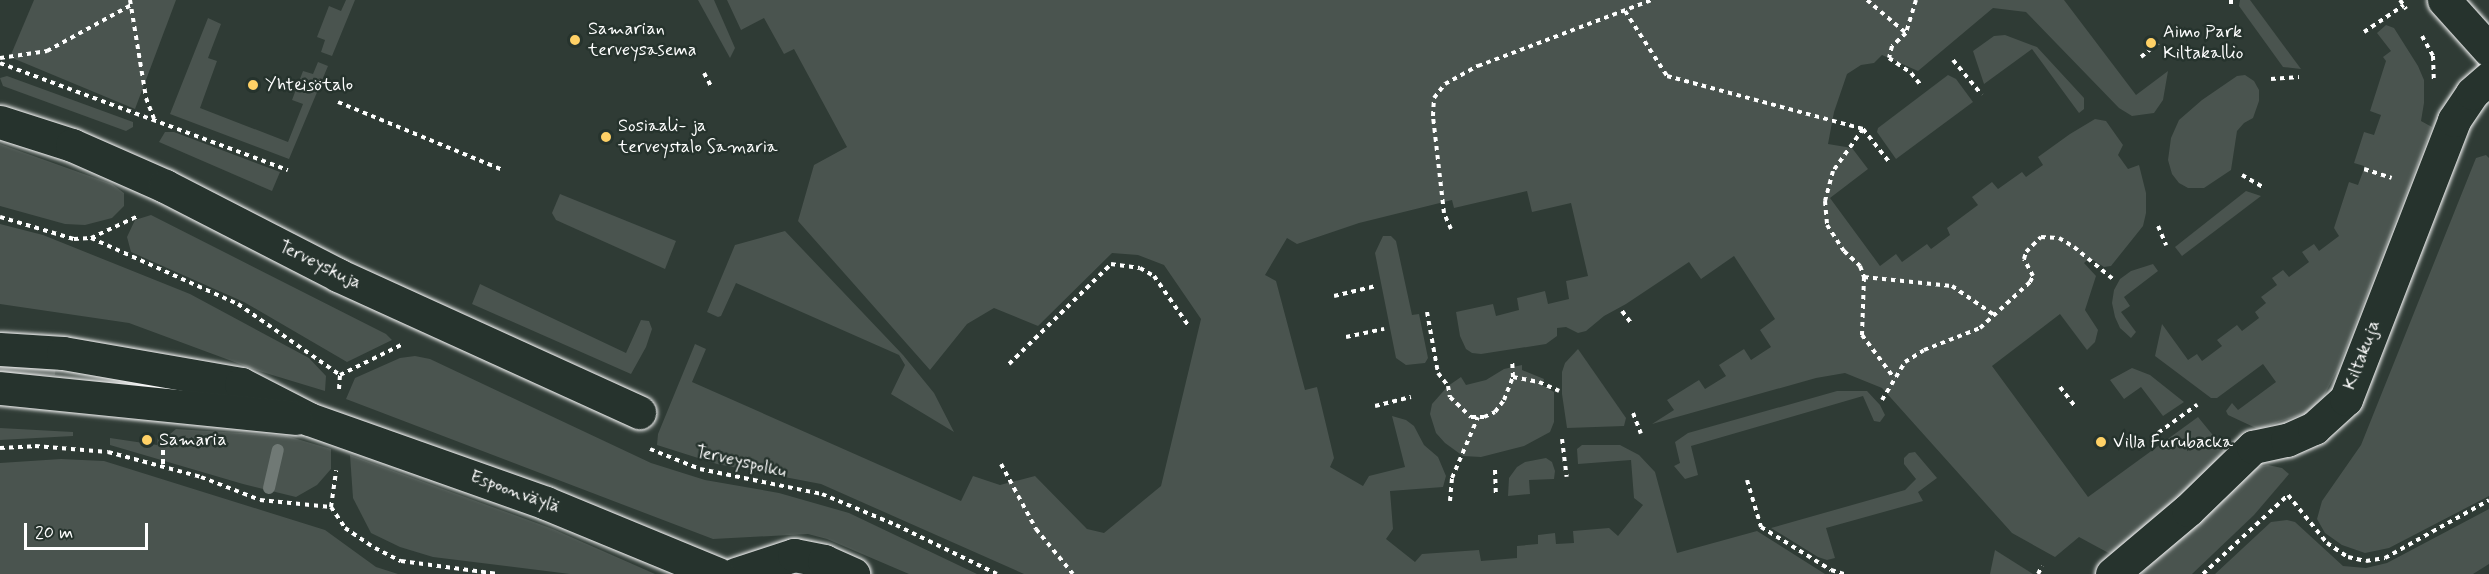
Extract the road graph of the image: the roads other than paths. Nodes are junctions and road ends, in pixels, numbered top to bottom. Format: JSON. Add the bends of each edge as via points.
{"nodes":[{"id":1,"x":2444,"y":0,"type":"edge"},
{"id":2,"x":2489,"y":50,"type":"edge"},
{"id":3,"x":2489,"y":78,"type":"edge"},
{"id":4,"x":0,"y":122,"type":"edge"},
{"id":5,"x":0,"y":349,"type":"edge"},
{"id":6,"x":0,"y":388,"type":"edge"},
{"id":7,"x":639,"y":412,"type":"dead end"},
{"id":8,"x":309,"y":419,"type":"junction"},
{"id":9,"x":718,"y":574,"type":"edge"},
{"id":10,"x":736,"y":574,"type":"edge"},
{"id":11,"x":853,"y":574,"type":"edge"},
{"id":12,"x":2112,"y":574,"type":"edge"}],
"edges":[{"from":1,"to":2,"type":"street"},
{"from":3,"to":12,"type":"street","name":"Kiltakuja","via":[[2472,93],[2454,120],[2346,399],[2314,428],[2287,440],[2253,447],[2188,510]]},
{"from":4,"to":7,"type":"street","name":"Terveyskuja","via":[[72,146],[165,186],[338,275]]},
{"from":5,"to":8,"type":"street","name":"Espoonväylä","via":[[63,353],[241,384]]},
{"from":6,"to":8,"type":"street","name":"Espoonväylä"},
{"from":8,"to":9,"type":"street","name":"Espoonväylä","via":[[546,503]]},
{"from":10,"to":11,"type":"street","via":[[794,555],[824,561]]}]}
